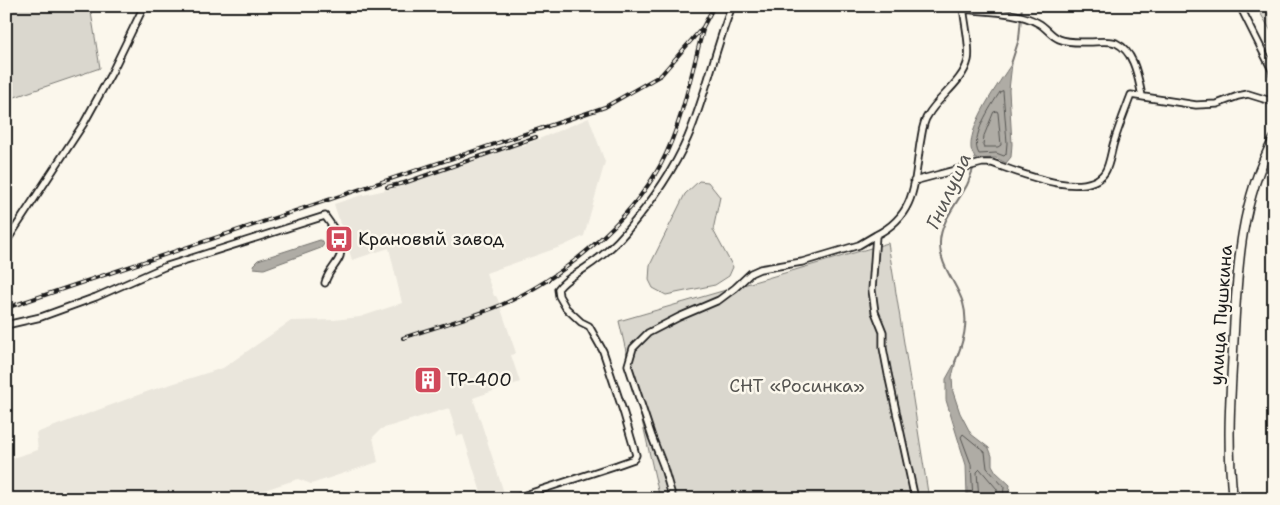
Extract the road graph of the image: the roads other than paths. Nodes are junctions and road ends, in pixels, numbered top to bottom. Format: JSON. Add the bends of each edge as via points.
{"nodes":[{"id":1,"x":144,"y":6,"type":"edge"},
{"id":2,"x":732,"y":6,"type":"edge"},
{"id":3,"x":1240,"y":6,"type":"edge"},
{"id":4,"x":963,"y":7,"type":"edge"},
{"id":5,"x":1274,"y":78,"type":"edge"},
{"id":6,"x":1142,"y":96,"type":"junction"},
{"id":7,"x":1274,"y":102,"type":"edge"},
{"id":8,"x":1274,"y":139,"type":"edge"},
{"id":9,"x":914,"y":181,"type":"junction"},
{"id":10,"x":876,"y":235,"type":"junction"},
{"id":11,"x":6,"y":242,"type":"edge"},
{"id":12,"x":325,"y":284,"type":"dead end"},
{"id":13,"x":6,"y":325,"type":"edge"},
{"id":14,"x":513,"y":499,"type":"edge"},
{"id":15,"x":673,"y":499,"type":"edge"},
{"id":16,"x":915,"y":499,"type":"edge"},
{"id":17,"x":1233,"y":499,"type":"edge"}],
"edges":[{"from":1,"to":11,"type":"street","via":[[84,123]]},
{"from":2,"to":14,"type":"street","via":[[688,136],[676,162],[624,234],[610,249],[558,289],[566,308],[589,326],[603,351],[636,455],[634,459]]},
{"from":3,"to":5,"type":"street"},
{"from":4,"to":6,"type":"street","via":[[1027,18],[1040,23],[1061,40],[1115,43],[1126,51],[1132,61]]},
{"from":4,"to":9,"type":"street","via":[[969,59],[963,73],[927,116],[922,128]]},
{"from":6,"to":7,"type":"street","via":[[1196,105],[1217,104],[1248,94]]},
{"from":6,"to":9,"type":"street","via":[[1131,95],[1105,172],[1092,182],[1078,185],[1049,182],[982,163]]},
{"from":8,"to":17,"type":"main road","name":"улица Пушкина","via":[[1250,196],[1239,256],[1228,433]]},
{"from":9,"to":10,"type":"street","via":[[913,193],[900,219]]},
{"from":10,"to":15,"type":"street","via":[[859,245],[751,273],[719,300],[648,333],[633,348],[628,364]]},
{"from":10,"to":16,"type":"street","via":[[872,290],[875,312],[883,332],[883,348]]},
{"from":12,"to":13,"type":"street","via":[[340,256],[340,243],[325,216],[164,267],[41,317]]}]}
